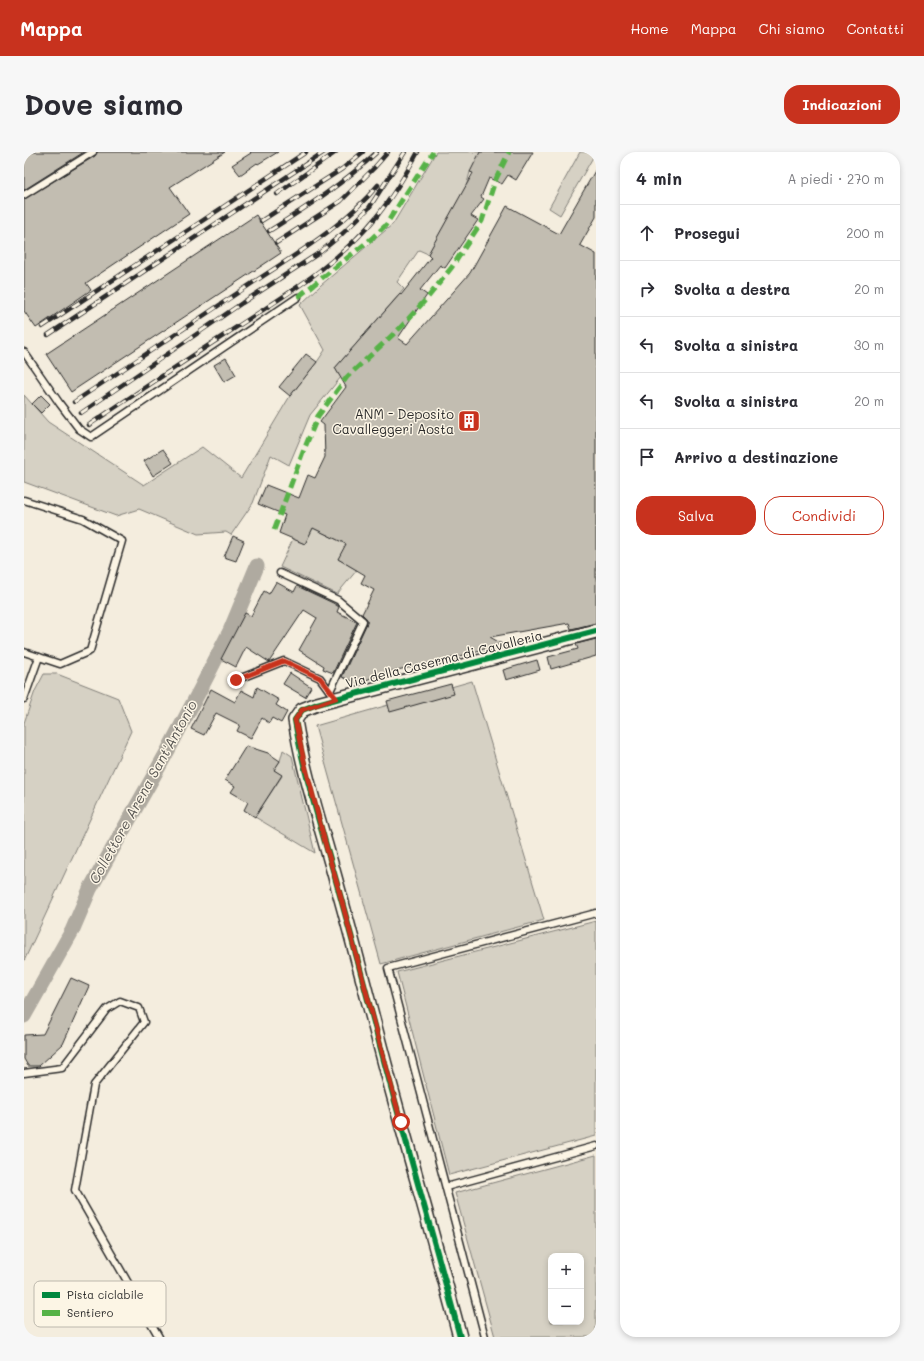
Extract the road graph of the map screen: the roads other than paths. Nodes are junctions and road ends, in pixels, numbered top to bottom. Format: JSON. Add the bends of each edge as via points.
{"nodes":[{"id":1,"x":93,"y":152,"type":"edge"},
{"id":2,"x":24,"y":195,"type":"edge"},
{"id":3,"x":298,"y":297,"type":"dead end"},
{"id":4,"x":24,"y":352,"type":"edge"},
{"id":5,"x":24,"y":500,"type":"edge"},
{"id":6,"x":280,"y":573,"type":"dead end"},
{"id":7,"x":596,"y":631,"type":"edge"},
{"id":8,"x":24,"y":652,"type":"edge"},
{"id":9,"x":39,"y":657,"type":"junction"},
{"id":10,"x":236,"y":680,"type":"dead end"},
{"id":11,"x":333,"y":695,"type":"junction"},
{"id":12,"x":24,"y":699,"type":"edge"},
{"id":13,"x":596,"y":913,"type":"edge"},
{"id":14,"x":24,"y":1073,"type":"edge"},
{"id":15,"x":596,"y":1146,"type":"edge"},
{"id":16,"x":446,"y":1187,"type":"junction"},
{"id":17,"x":127,"y":1281,"type":"edge"},
{"id":18,"x":153,"y":1327,"type":"edge"},
{"id":19,"x":159,"y":1337,"type":"edge"},
{"id":20,"x":460,"y":1337,"type":"edge"},
{"id":21,"x":485,"y":1337,"type":"edge"}],
"edges":[{"from":1,"to":2,"type":"lane"},
{"from":3,"to":4,"type":"lane","via":[[91,437],[79,429]]},
{"from":5,"to":9,"type":"lane","via":[[83,519],[122,541],[90,651],[60,664]]},
{"from":6,"to":11,"type":"lane","via":[[338,600],[363,621]]},
{"from":7,"to":11,"type":"street","name":"Via della Caserma di Cavalleria"},
{"from":8,"to":9,"type":"lane"},
{"from":9,"to":12,"type":"lane"},
{"from":10,"to":11,"type":"lane","via":[[284,661],[320,678]]},
{"from":11,"to":20,"type":"street","name":"Via della Caserma di Cavalleria","via":[[302,710],[295,720],[298,740]]},
{"from":13,"to":16,"type":"lane","via":[[388,968]]},
{"from":14,"to":17,"type":"lane","via":[[62,1068],[107,1009],[120,1001],[139,1008],[144,1022],[94,1085],[75,1190]]},
{"from":15,"to":16,"type":"lane"},
{"from":16,"to":21,"type":"lane"},
{"from":18,"to":19,"type":"lane"}]}
